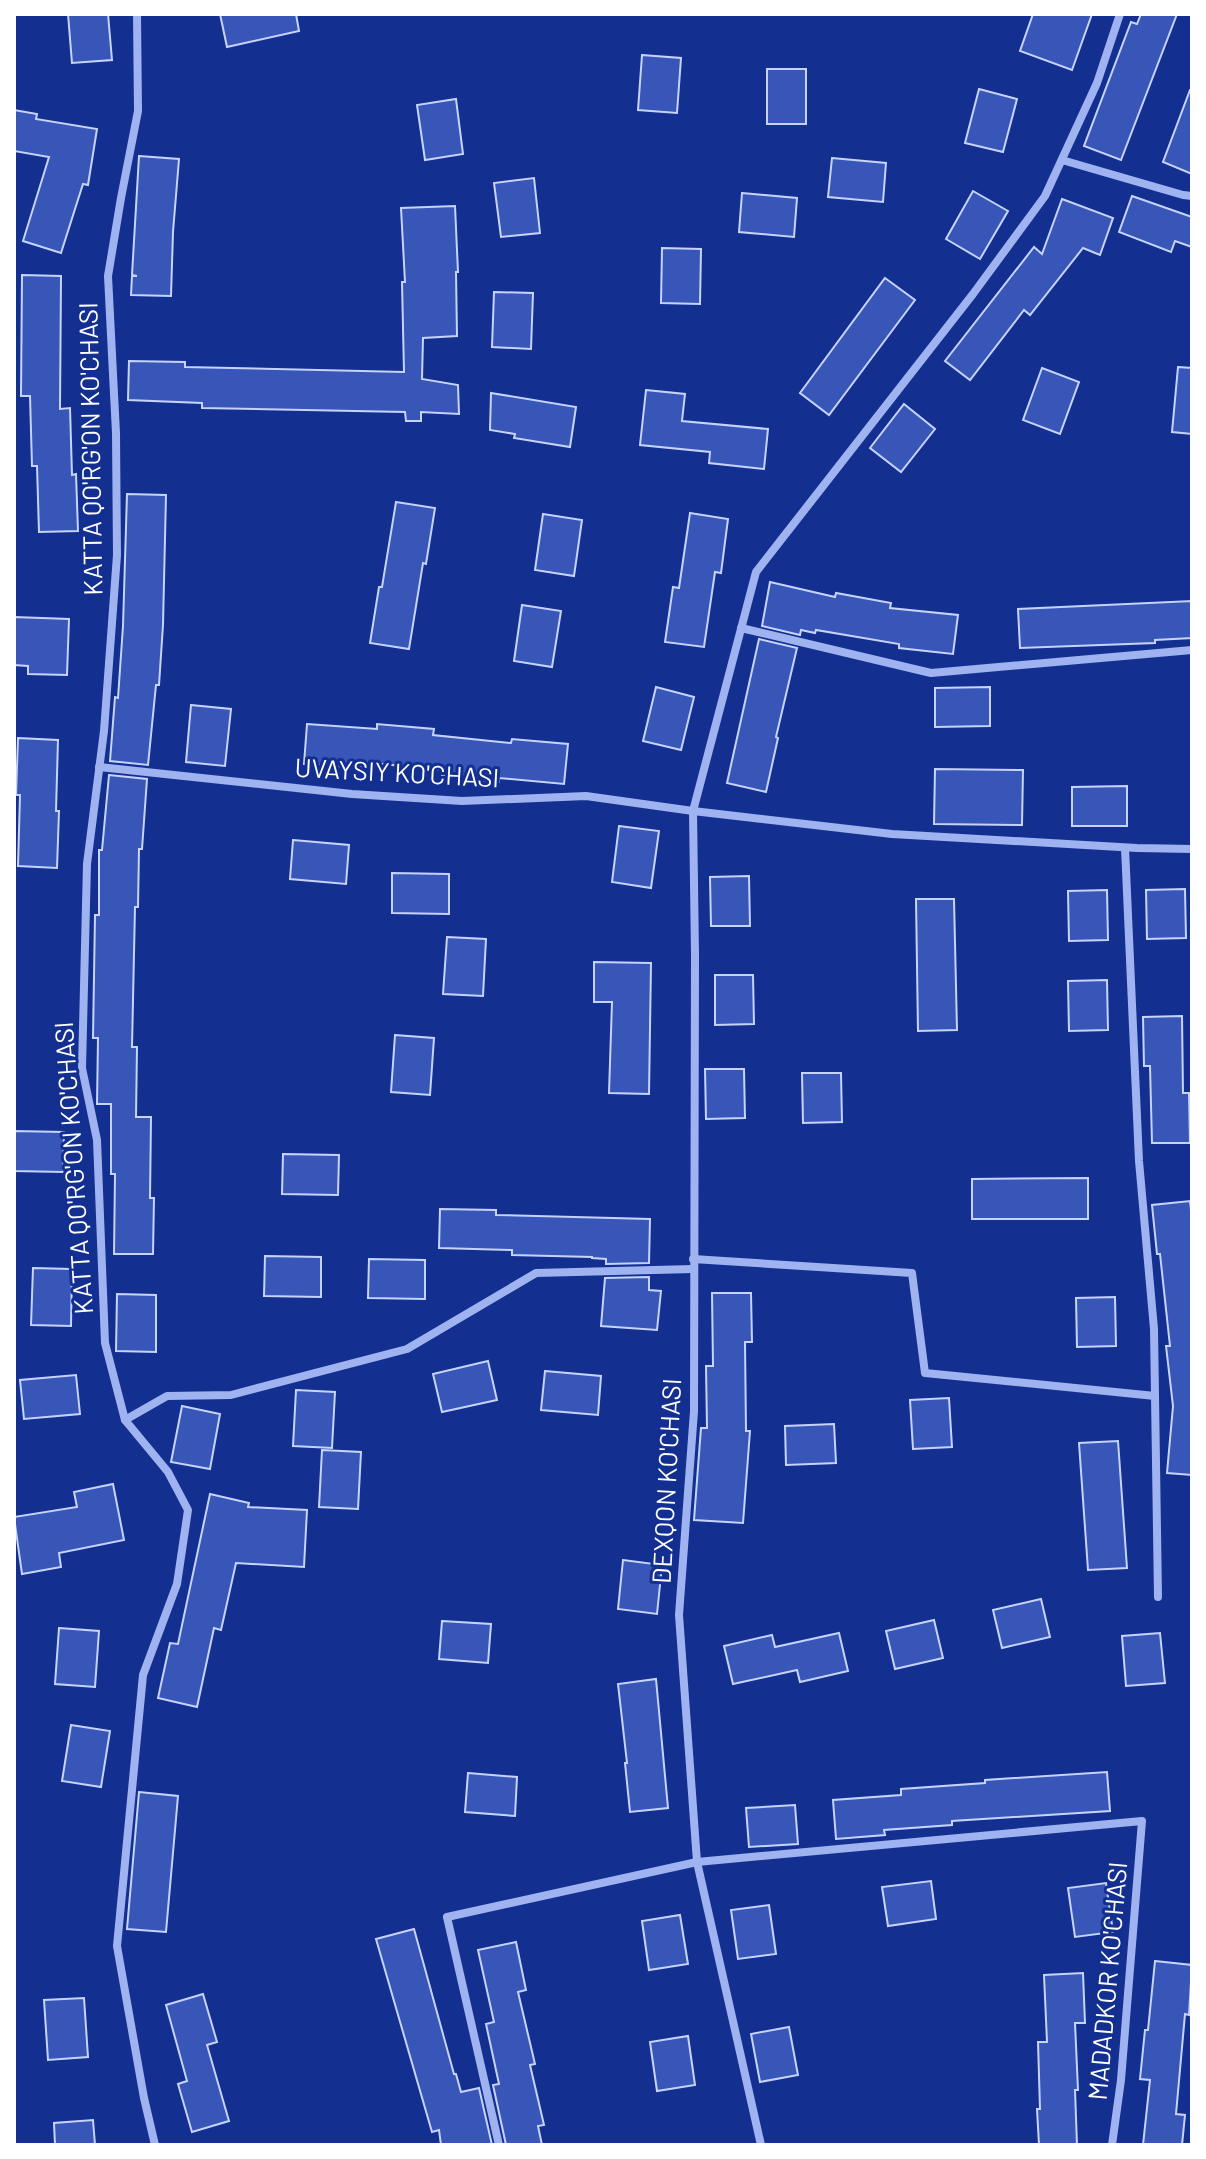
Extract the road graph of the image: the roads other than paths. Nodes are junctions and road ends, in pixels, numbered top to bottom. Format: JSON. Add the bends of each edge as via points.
{"nodes":[{"id":1,"x":137,"y":14,"type":"edge"},
{"id":2,"x":1120,"y":14,"type":"edge"},
{"id":3,"x":1062,"y":160,"type":"junction"},
{"id":4,"x":1192,"y":196,"type":"edge"},
{"id":5,"x":741,"y":628,"type":"junction"},
{"id":6,"x":1192,"y":650,"type":"edge"},
{"id":7,"x":99,"y":767,"type":"junction"},
{"id":8,"x":693,"y":811,"type":"junction"},
{"id":9,"x":1125,"y":848,"type":"junction"},
{"id":10,"x":1192,"y":849,"type":"edge"},
{"id":11,"x":693,"y":1264,"type":"junction"},
{"id":12,"x":1155,"y":1396,"type":"junction"},
{"id":13,"x":125,"y":1420,"type":"junction"},
{"id":14,"x":1158,"y":1597,"type":"dead end"},
{"id":15,"x":697,"y":1862,"type":"junction"},
{"id":16,"x":155,"y":2145,"type":"edge"},
{"id":17,"x":499,"y":2145,"type":"edge"},
{"id":18,"x":761,"y":2145,"type":"edge"},
{"id":19,"x":1112,"y":2145,"type":"edge"}],
"edges":[{"from":1,"to":7,"type":"street","name":"KATTA QO'RG'ON KO'CHASI","via":[[138,111],[108,276],[117,555]]},
{"from":2,"to":3,"type":"street","name":"DEXQON KO'CHASI","via":[[1097,83]]},
{"from":3,"to":4,"type":"street"},
{"from":3,"to":5,"type":"street","name":"DEXQON KO'CHASI","via":[[1045,196],[973,294],[756,572]]},
{"from":5,"to":6,"type":"street","via":[[931,673]]},
{"from":5,"to":8,"type":"street","name":"DEXQON KO'CHASI"},
{"from":7,"to":8,"type":"street","name":"UVAYSIY KO'CHASI","via":[[368,795],[462,801],[586,796]]},
{"from":7,"to":13,"type":"street","name":"KATTA QO'RG'ON KO'CHASI","via":[[87,864],[82,1068],[97,1140],[105,1343]]},
{"from":8,"to":9,"type":"street","name":"UVAYSIY KO'CHASI","via":[[892,834]]},
{"from":8,"to":11,"type":"street","name":"DEXQON KO'CHASI"},
{"from":9,"to":10,"type":"street","name":"UVAYSIY KO'CHASI"},
{"from":9,"to":12,"type":"street"},
{"from":11,"to":12,"type":"street","via":[[912,1273],[925,1373]]},
{"from":11,"to":13,"type":"street","via":[[536,1273],[407,1349],[231,1395],[167,1396]]},
{"from":11,"to":15,"type":"street","name":"DEXQON KO'CHASI","via":[[694,1411],[679,1615]]},
{"from":12,"to":14,"type":"street"},
{"from":13,"to":16,"type":"street","name":"KATTA QO'RG'ON KO'CHASI","via":[[168,1472],[188,1510],[177,1584],[143,1675],[117,1946]]},
{"from":15,"to":17,"type":"street","via":[[447,1917]]},
{"from":15,"to":18,"type":"street","name":"DEXQON KO'CHASI"},
{"from":15,"to":19,"type":"street","name":"MADADKOR KO'CHASI","via":[[1142,1821]]}]}
